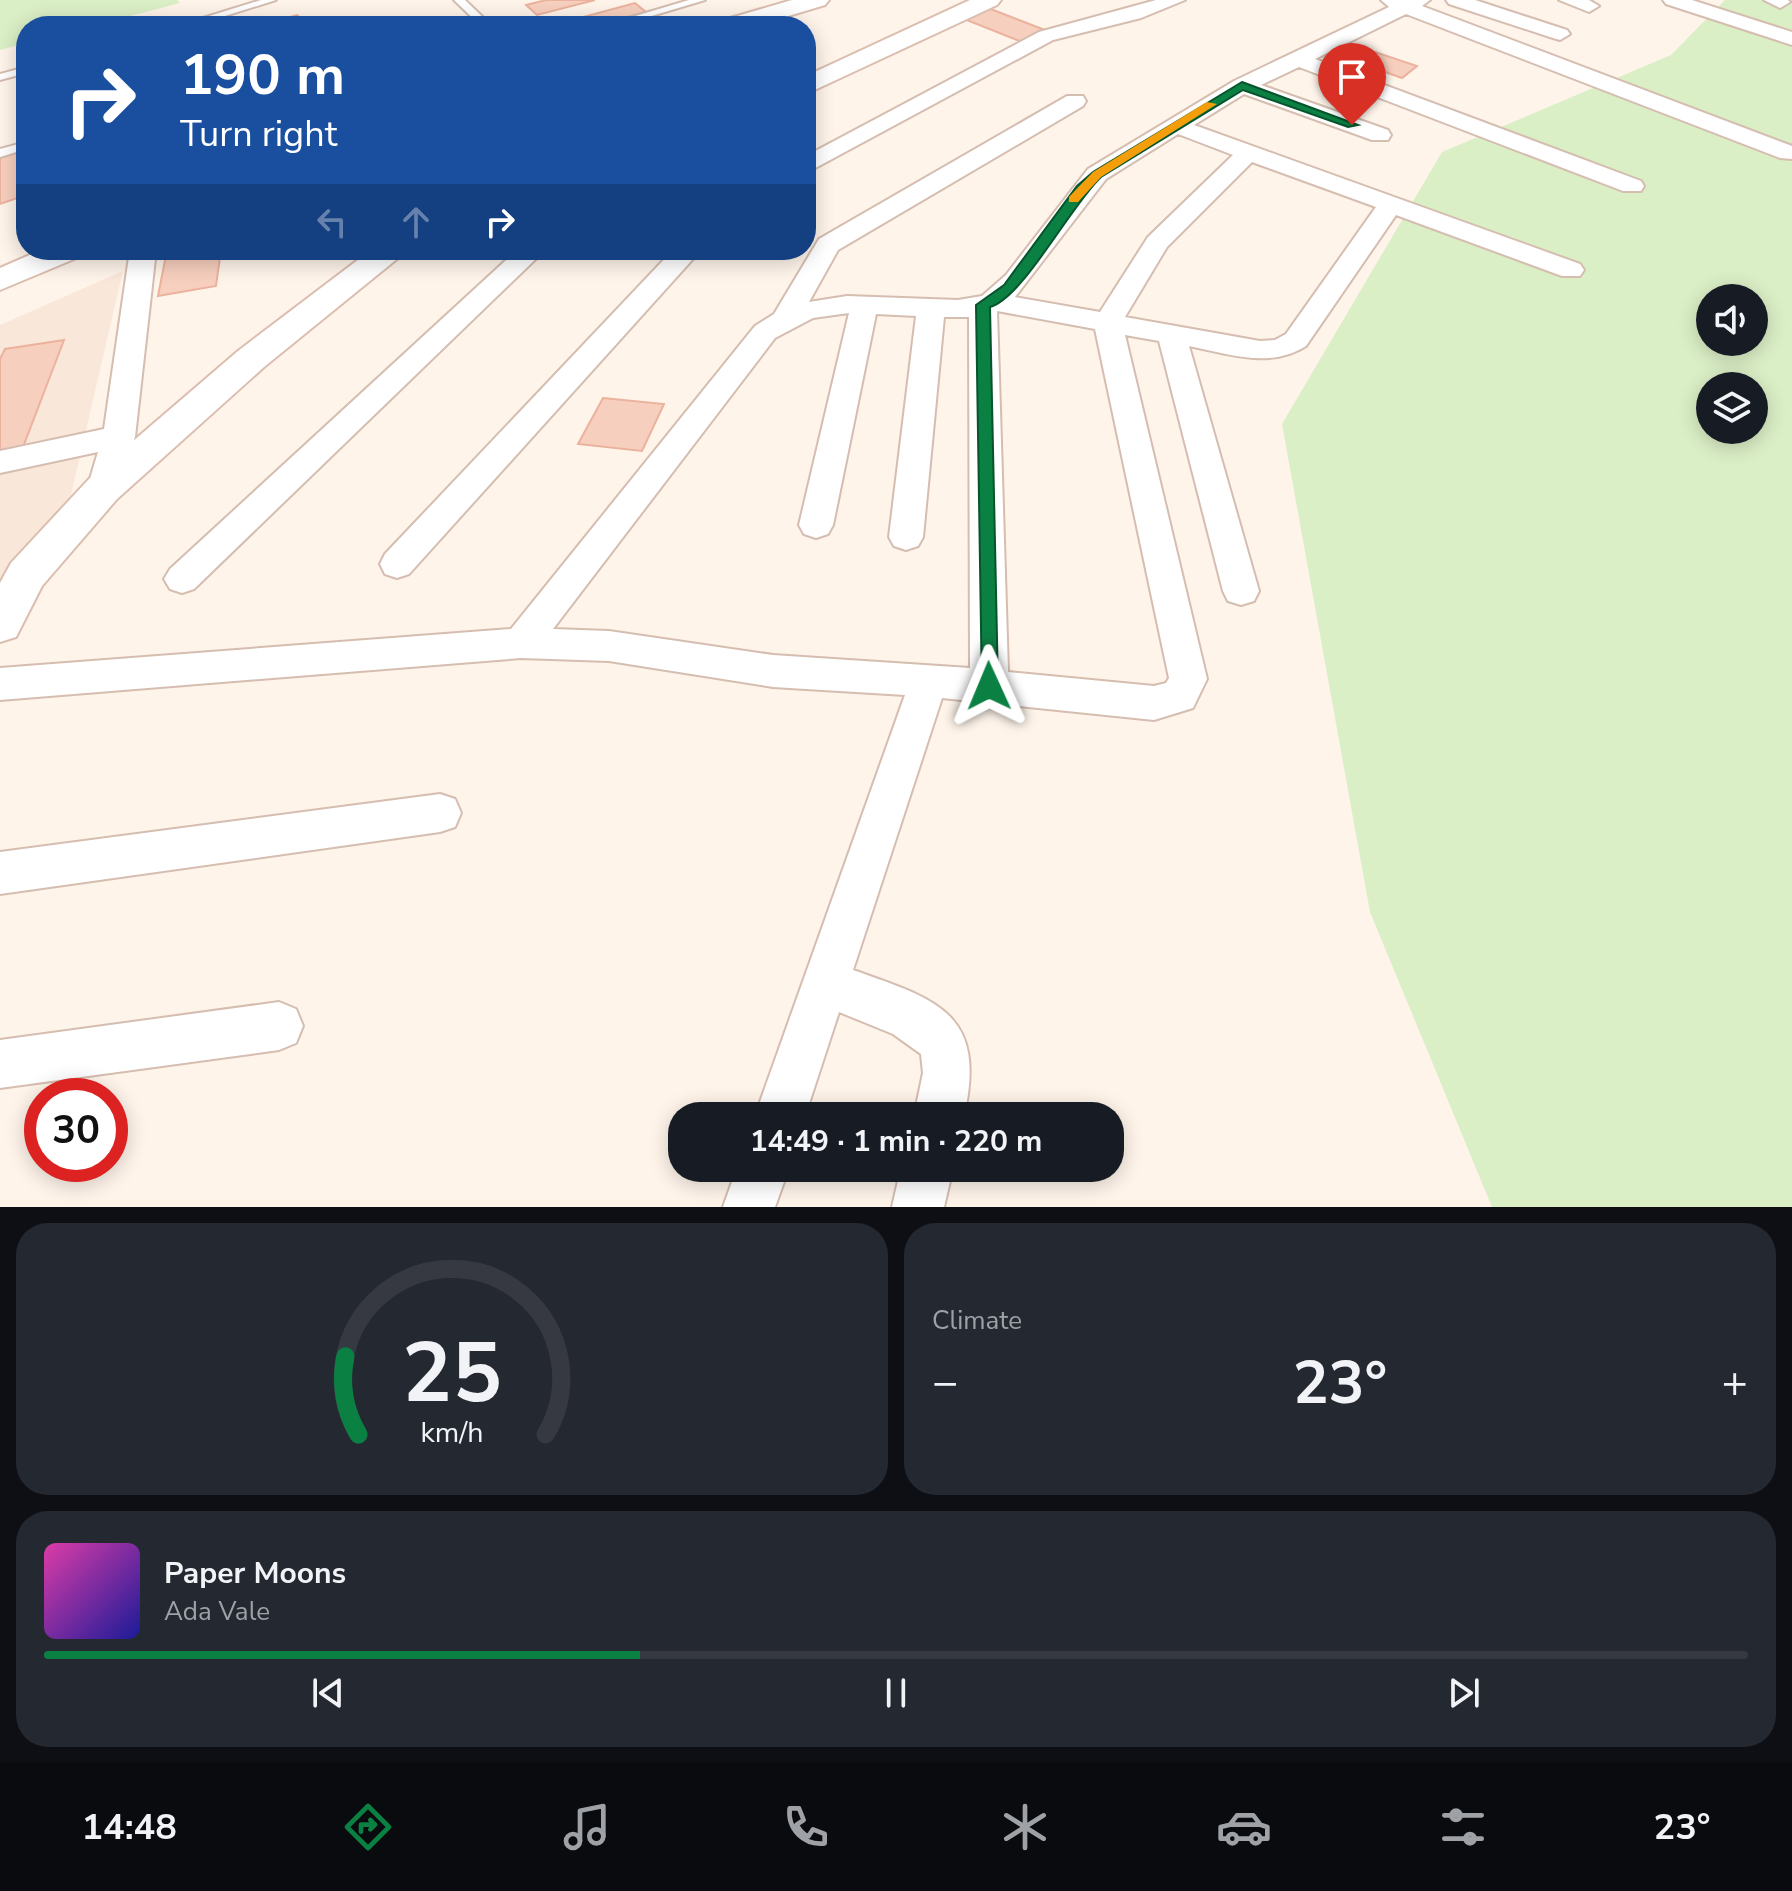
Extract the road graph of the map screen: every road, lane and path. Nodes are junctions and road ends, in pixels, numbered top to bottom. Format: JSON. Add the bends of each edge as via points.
{"nodes":[{"id":1,"x":212,"y":0,"type":"edge"},
{"id":2,"x":271,"y":0,"type":"edge"},
{"id":3,"x":460,"y":0,"type":"edge"},
{"id":4,"x":700,"y":0,"type":"edge"},
{"id":5,"x":817,"y":0,"type":"edge"},
{"id":6,"x":989,"y":0,"type":"edge"},
{"id":7,"x":1175,"y":0,"type":"edge"},
{"id":8,"x":1456,"y":0,"type":"edge"},
{"id":9,"x":1569,"y":0,"type":"edge"},
{"id":10,"x":1673,"y":0,"type":"edge"},
{"id":11,"x":1404,"y":3,"type":"edge"},
{"id":12,"x":1589,"y":6,"type":"dead end"},
{"id":13,"x":226,"y":13,"type":"junction"},
{"id":14,"x":216,"y":16,"type":"edge"},
{"id":15,"x":477,"y":16,"type":"edge"},
{"id":16,"x":643,"y":16,"type":"edge"},
{"id":17,"x":763,"y":16,"type":"edge"},
{"id":18,"x":1560,"y":34,"type":"dead end"},
{"id":19,"x":1792,"y":39,"type":"edge"},
{"id":20,"x":1300,"y":60,"type":"junction"},
{"id":21,"x":816,"y":81,"type":"edge"},
{"id":22,"x":1242,"y":86,"type":"junction"},
{"id":23,"x":1075,"y":101,"type":"dead end"},
{"id":24,"x":1179,"y":127,"type":"junction"},
{"id":25,"x":1380,"y":135,"type":"dead end"},
{"id":26,"x":1248,"y":153,"type":"junction"},
{"id":27,"x":1788,"y":153,"type":"dead end"},
{"id":28,"x":816,"y":161,"type":"edge"},
{"id":29,"x":1632,"y":186,"type":"dead end"},
{"id":30,"x":1391,"y":204,"type":"junction"},
{"id":31,"x":45,"y":260,"type":"edge"},
{"id":32,"x":142,"y":260,"type":"edge"},
{"id":33,"x":377,"y":260,"type":"edge"},
{"id":34,"x":521,"y":260,"type":"edge"},
{"id":35,"x":679,"y":260,"type":"edge"},
{"id":36,"x":1571,"y":270,"type":"dead end"},
{"id":37,"x":0,"y":280,"type":"edge"},
{"id":38,"x":988,"y":303,"type":"junction"},
{"id":39,"x":864,"y":307,"type":"junction"},
{"id":40,"x":931,"y":308,"type":"junction"},
{"id":41,"x":787,"y":316,"type":"junction"},
{"id":42,"x":1108,"y":322,"type":"junction"},
{"id":43,"x":1171,"y":333,"type":"junction"},
{"id":44,"x":119,"y":437,"type":"junction"},
{"id":45,"x":0,"y":462,"type":"edge"},
{"id":46,"x":103,"y":489,"type":"junction"},
{"id":47,"x":816,"y":525,"type":"dead end"},
{"id":48,"x":906,"y":537,"type":"dead end"},
{"id":49,"x":397,"y":564,"type":"dead end"},
{"id":50,"x":13,"y":577,"type":"edge"},
{"id":51,"x":182,"y":579,"type":"dead end"},
{"id":52,"x":1241,"y":591,"type":"dead end"},
{"id":53,"x":0,"y":624,"type":"edge"},
{"id":54,"x":521,"y":643,"type":"junction"},
{"id":55,"x":929,"y":680,"type":"junction"},
{"id":56,"x":0,"y":684,"type":"edge"},
{"id":57,"x":989,"y":686,"type":"junction"},
{"id":58,"x":440,"y":813,"type":"dead end"},
{"id":59,"x":0,"y":873,"type":"edge"},
{"id":60,"x":825,"y":984,"type":"junction"},
{"id":61,"x":279,"y":1026,"type":"dead end"},
{"id":62,"x":0,"y":1064,"type":"edge"},
{"id":63,"x":785,"y":1102,"type":"edge"},
{"id":64,"x":942,"y":1102,"type":"edge"},
{"id":65,"x":758,"y":1182,"type":"edge"},
{"id":66,"x":924,"y":1182,"type":"edge"},
{"id":67,"x":749,"y":1207,"type":"edge"},
{"id":68,"x":918,"y":1207,"type":"edge"}],
"edges":[{"from":1,"to":13,"type":"lane"},
{"from":2,"to":13,"type":"lane"},
{"from":3,"to":15,"type":"lane"},
{"from":4,"to":16,"type":"lane"},
{"from":5,"to":17,"type":"street"},
{"from":6,"to":21,"type":"street"},
{"from":7,"to":28,"type":"street","via":[[1046,36]]},
{"from":8,"to":18,"type":"street"},
{"from":9,"to":12,"type":"street"},
{"from":10,"to":19,"type":"street"},
{"from":11,"to":20,"type":"street"},
{"from":11,"to":27,"type":"street"},
{"from":13,"to":14,"type":"lane"},
{"from":20,"to":22,"type":"street"},
{"from":20,"to":29,"type":"street"},
{"from":22,"to":24,"type":"street"},
{"from":22,"to":25,"type":"street"},
{"from":23,"to":41,"type":"street","via":[[828,245]]},
{"from":24,"to":26,"type":"street"},
{"from":24,"to":38,"type":"street","via":[[1089,181],[1009,288]]},
{"from":26,"to":30,"type":"street"},
{"from":26,"to":42,"type":"street","via":[[1157,243]]},
{"from":30,"to":36,"type":"street"},
{"from":30,"to":43,"type":"street","via":[[1289,345],[1260,350]]},
{"from":31,"to":37,"type":"street"},
{"from":32,"to":44,"type":"street"},
{"from":33,"to":46,"type":"street","via":[[263,350]]},
{"from":34,"to":51,"type":"street"},
{"from":35,"to":49,"type":"street"},
{"from":38,"to":40,"type":"street"},
{"from":38,"to":42,"type":"street"},
{"from":38,"to":57,"type":"street"},
{"from":39,"to":40,"type":"street"},
{"from":39,"to":41,"type":"street","via":[[817,305]]},
{"from":39,"to":47,"type":"street"},
{"from":40,"to":48,"type":"street"},
{"from":41,"to":54,"type":"street","via":[[765,332]]},
{"from":42,"to":43,"type":"street"},
{"from":42,"to":57,"type":"street","via":[[1188,679],[1179,696],[1154,703]]},
{"from":43,"to":52,"type":"street"},
{"from":44,"to":45,"type":"street"},
{"from":44,"to":46,"type":"street"},
{"from":46,"to":50,"type":"street"},
{"from":50,"to":53,"type":"street"},
{"from":54,"to":55,"type":"street","via":[[609,646],[773,671]]},
{"from":54,"to":56,"type":"street"},
{"from":55,"to":57,"type":"street"},
{"from":55,"to":60,"type":"street"},
{"from":58,"to":59,"type":"street"},
{"from":60,"to":63,"type":"street"},
{"from":60,"to":64,"type":"street","via":[[923,1022],[945,1045],[948,1073]]},
{"from":61,"to":62,"type":"street"},
{"from":65,"to":67,"type":"street"},
{"from":66,"to":68,"type":"street"}]}
